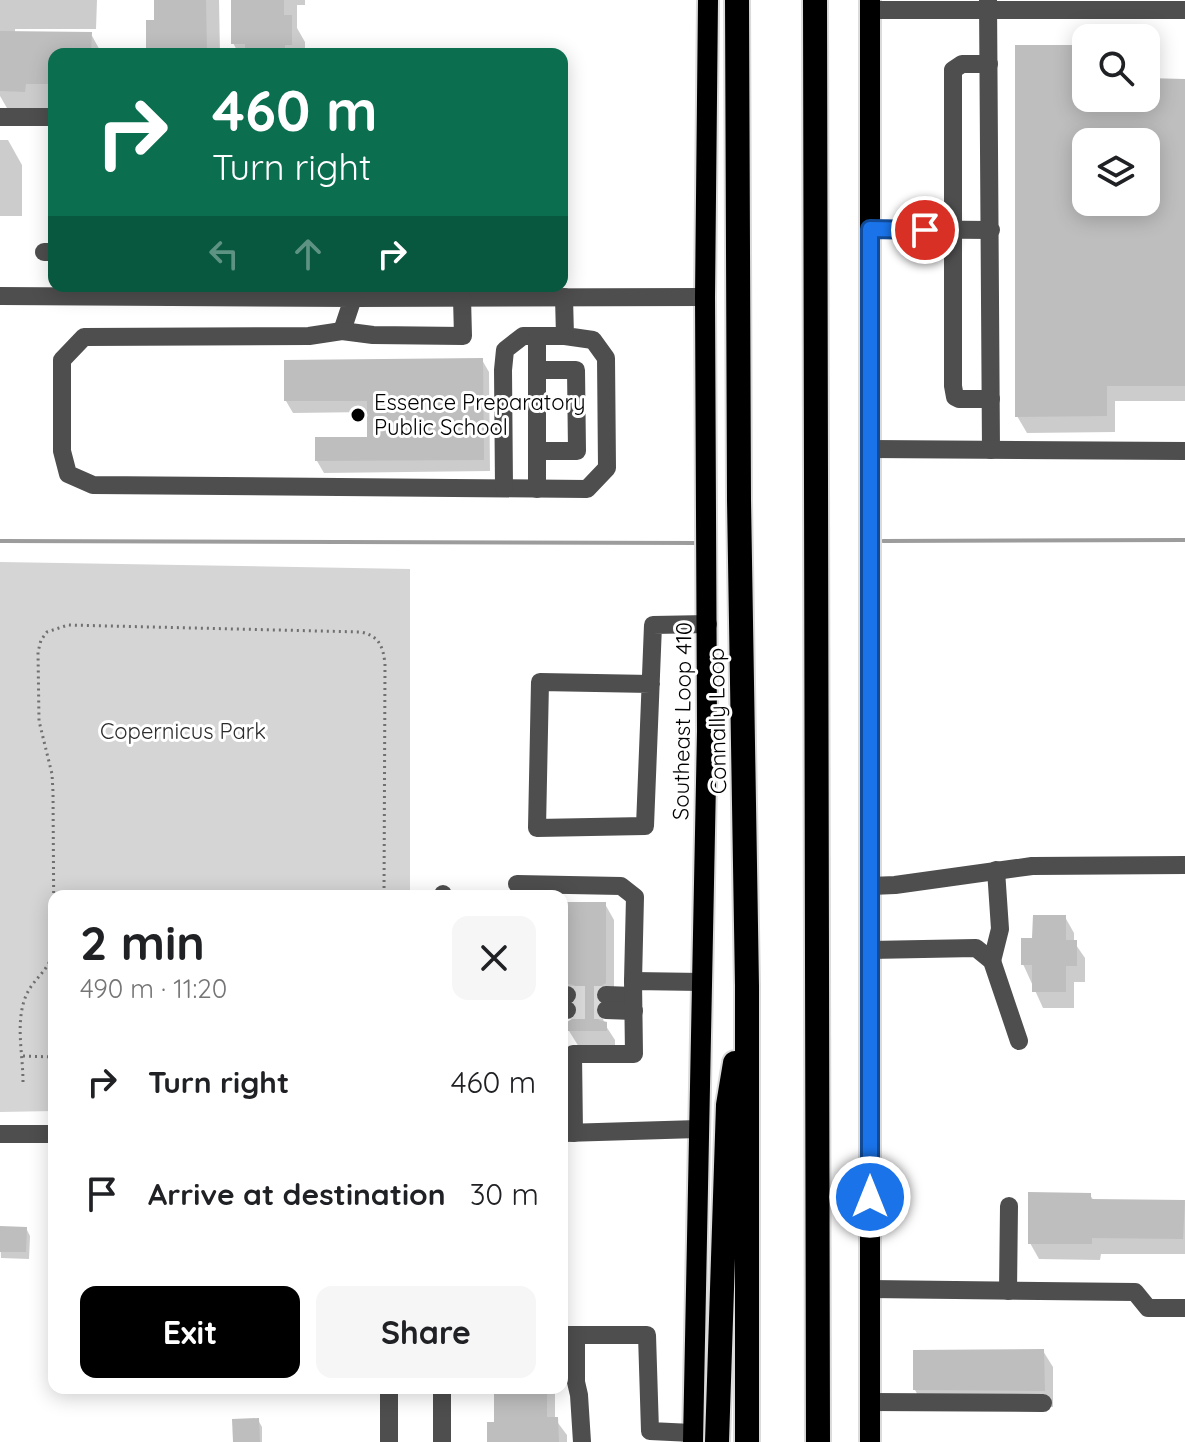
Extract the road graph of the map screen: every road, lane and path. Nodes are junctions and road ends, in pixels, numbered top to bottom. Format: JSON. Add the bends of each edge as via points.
{"nodes":[{"id":1,"x":708,"y":0,"type":"edge"},
{"id":2,"x":737,"y":0,"type":"edge"},
{"id":3,"x":815,"y":0,"type":"edge"},
{"id":4,"x":988,"y":4,"type":"edge"},
{"id":5,"x":870,"y":5,"type":"edge"},
{"id":6,"x":1185,"y":10,"type":"edge"},
{"id":7,"x":989,"y":64,"type":"junction"},
{"id":8,"x":0,"y":117,"type":"edge"},
{"id":9,"x":48,"y":117,"type":"edge"},
{"id":10,"x":870,"y":229,"type":"junction"},
{"id":11,"x":953,"y":230,"type":"junction"},
{"id":12,"x":991,"y":230,"type":"junction"},
{"id":13,"x":353,"y":292,"type":"edge"},
{"id":14,"x":0,"y":296,"type":"edge"},
{"id":15,"x":564,"y":297,"type":"junction"},
{"id":16,"x":705,"y":297,"type":"junction"},
{"id":17,"x":462,"y":298,"type":"junction"},
{"id":18,"x":342,"y":331,"type":"junction"},
{"id":19,"x":537,"y":336,"type":"junction"},
{"id":20,"x":565,"y":336,"type":"junction"},
{"id":21,"x":537,"y":370,"type":"junction"},
{"id":22,"x":991,"y":399,"type":"junction"},
{"id":23,"x":871,"y":449,"type":"junction"},
{"id":24,"x":991,"y":450,"type":"junction"},
{"id":25,"x":537,"y":451,"type":"junction"},
{"id":26,"x":1185,"y":451,"type":"edge"},
{"id":27,"x":504,"y":488,"type":"junction"},
{"id":28,"x":537,"y":489,"type":"junction"},
{"id":29,"x":708,"y":624,"type":"junction"},
{"id":30,"x":651,"y":684,"type":"junction"},
{"id":31,"x":1185,"y":865,"type":"edge"},
{"id":32,"x":996,"y":870,"type":"junction"},
{"id":33,"x":517,"y":884,"type":"dead end"},
{"id":34,"x":871,"y":886,"type":"junction"},
{"id":35,"x":54,"y":890,"type":"edge"},
{"id":36,"x":384,"y":890,"type":"edge"},
{"id":37,"x":870,"y":950,"type":"junction"},
{"id":38,"x":992,"y":961,"type":"junction"},
{"id":39,"x":48,"y":967,"type":"edge"},
{"id":40,"x":702,"y":982,"type":"junction"},
{"id":41,"x":747,"y":986,"type":"junction"},
{"id":42,"x":633,"y":996,"type":"junction"},
{"id":43,"x":606,"y":1003,"type":"tunnel mouth"},
{"id":44,"x":1019,"y":1041,"type":"dead end"},
{"id":45,"x":568,"y":1054,"type":"edge"},
{"id":46,"x":23,"y":1056,"type":"junction"},
{"id":47,"x":48,"y":1057,"type":"edge"},
{"id":48,"x":23,"y":1082,"type":"dead end"},
{"id":49,"x":698,"y":1129,"type":"junction"},
{"id":50,"x":568,"y":1133,"type":"edge"},
{"id":51,"x":0,"y":1134,"type":"edge"},
{"id":52,"x":48,"y":1134,"type":"edge"},
{"id":53,"x":1009,"y":1206,"type":"dead end"},
{"id":54,"x":870,"y":1289,"type":"junction"},
{"id":55,"x":1008,"y":1291,"type":"junction"},
{"id":56,"x":1185,"y":1308,"type":"edge"},
{"id":57,"x":569,"y":1335,"type":"edge"},
{"id":58,"x":389,"y":1394,"type":"edge"},
{"id":59,"x":442,"y":1394,"type":"edge"},
{"id":60,"x":870,"y":1402,"type":"junction"},
{"id":61,"x":1043,"y":1403,"type":"dead end"},
{"id":62,"x":650,"y":1437,"type":"edge"},
{"id":63,"x":692,"y":1438,"type":"edge"},
{"id":64,"x":389,"y":1442,"type":"edge"},
{"id":65,"x":442,"y":1442,"type":"edge"},
{"id":66,"x":582,"y":1442,"type":"edge"},
{"id":67,"x":717,"y":1442,"type":"edge"},
{"id":68,"x":747,"y":1442,"type":"edge"},
{"id":69,"x":818,"y":1442,"type":"edge"},
{"id":70,"x":870,"y":1442,"type":"edge"}],
"edges":[{"from":1,"to":16,"type":"main road","name":"Southeast Loop 410"},
{"from":2,"to":41,"type":"highway","name":"Connally Loop"},
{"from":3,"to":69,"type":"highway"},
{"from":4,"to":5,"type":"street"},
{"from":4,"to":6,"type":"street"},
{"from":4,"to":7,"type":"street"},
{"from":5,"to":10,"type":"main road"},
{"from":7,"to":11,"type":"street","via":[[962,64],[953,70]]},
{"from":7,"to":12,"type":"street"},
{"from":8,"to":9,"type":"street"},
{"from":10,"to":11,"type":"street"},
{"from":10,"to":23,"type":"main road"},
{"from":11,"to":12,"type":"street"},
{"from":11,"to":22,"type":"street","via":[[953,392],[959,399]]},
{"from":12,"to":22,"type":"street"},
{"from":13,"to":14,"type":"street"},
{"from":13,"to":17,"type":"street"},
{"from":13,"to":18,"type":"street"},
{"from":15,"to":16,"type":"street"},
{"from":15,"to":17,"type":"street"},
{"from":15,"to":20,"type":"street"},
{"from":16,"to":29,"type":"main road","name":"Southeast Loop 410"},
{"from":17,"to":18,"type":"street","via":[[463,336]]},
{"from":18,"to":27,"type":"street","via":[[309,336],[84,337],[62,360],[62,451],[68,474],[93,485]]},
{"from":19,"to":20,"type":"street"},
{"from":19,"to":21,"type":"street"},
{"from":19,"to":27,"type":"street","via":[[523,336],[505,350]]},
{"from":20,"to":28,"type":"street","via":[[593,340],[606,358],[607,468],[587,489]]},
{"from":21,"to":25,"type":"street"},
{"from":21,"to":25,"type":"street","via":[[576,370],[577,451]]},
{"from":22,"to":24,"type":"street"},
{"from":23,"to":24,"type":"street"},
{"from":23,"to":34,"type":"main road"},
{"from":24,"to":26,"type":"street"},
{"from":25,"to":28,"type":"street"},
{"from":27,"to":28,"type":"street"},
{"from":29,"to":30,"type":"street","via":[[653,625]]},
{"from":29,"to":40,"type":"main road","name":"Southeast Loop 410"},
{"from":30,"to":30,"type":"street","via":[[645,826],[537,828],[540,682]]},
{"from":31,"to":32,"type":"street"},
{"from":32,"to":34,"type":"street"},
{"from":32,"to":38,"type":"street","via":[[1000,929]]},
{"from":33,"to":42,"type":"street","via":[[621,886],[635,897]]},
{"from":34,"to":37,"type":"main road"},
{"from":35,"to":36,"type":"path","via":[[52,774],[39,721],[38,652],[47,632],[84,626],[361,632],[376,639],[385,664]]},
{"from":37,"to":38,"type":"street","via":[[976,948]]},
{"from":37,"to":54,"type":"main road"},
{"from":38,"to":44,"type":"street"},
{"from":39,"to":46,"type":"path","via":[[24,1001]]},
{"from":40,"to":42,"type":"street"},
{"from":40,"to":49,"type":"main road","name":"Southeast Loop 410"},
{"from":41,"to":67,"type":"highway","via":[[728,1105]]},
{"from":41,"to":68,"type":"highway","name":"Connally Loop"},
{"from":42,"to":43,"type":"street"},
{"from":42,"to":45,"type":"street","via":[[634,1054]]},
{"from":46,"to":47,"type":"path"},
{"from":46,"to":48,"type":"path"},
{"from":49,"to":50,"type":"street"},
{"from":49,"to":63,"type":"main road","name":"Southeast Loop 410"},
{"from":51,"to":52,"type":"street"},
{"from":53,"to":55,"type":"street"},
{"from":54,"to":55,"type":"street"},
{"from":54,"to":60,"type":"main road"},
{"from":55,"to":56,"type":"street","via":[[1135,1292],[1148,1308]]},
{"from":57,"to":62,"type":"street","via":[[647,1335]]},
{"from":57,"to":66,"type":"street"},
{"from":58,"to":64,"type":"street"},
{"from":59,"to":65,"type":"street"},
{"from":60,"to":61,"type":"street"},
{"from":60,"to":70,"type":"main road"},
{"from":62,"to":63,"type":"street"}]}
